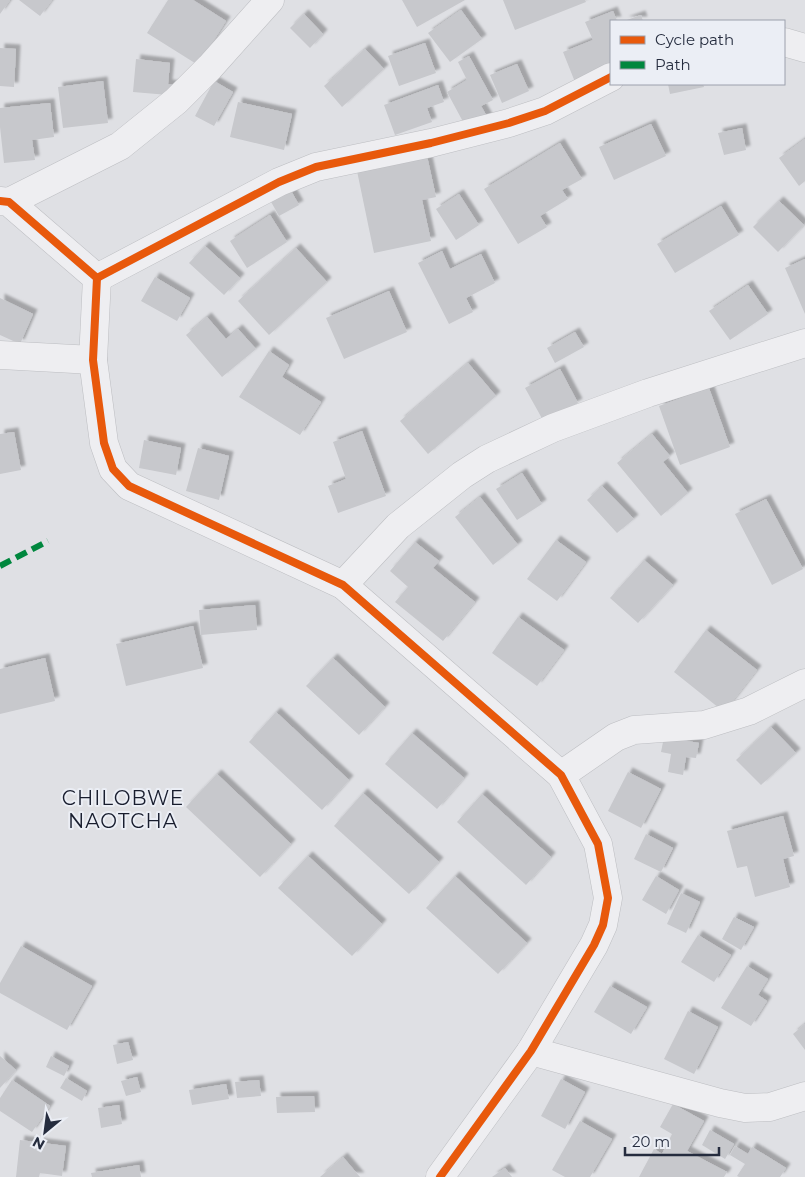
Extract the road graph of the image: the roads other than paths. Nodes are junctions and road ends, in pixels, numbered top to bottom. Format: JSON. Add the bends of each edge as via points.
{"nodes":[{"id":1,"x":270,"y":0,"type":"edge"},
{"id":2,"x":785,"y":42,"type":"edge"},
{"id":3,"x":805,"y":48,"type":"edge"},
{"id":4,"x":610,"y":78,"type":"edge"},
{"id":5,"x":4,"y":202,"type":"edge"},
{"id":6,"x":97,"y":278,"type":"junction"},
{"id":7,"x":805,"y":343,"type":"edge"},
{"id":8,"x":0,"y":355,"type":"edge"},
{"id":9,"x":93,"y":360,"type":"junction"},
{"id":10,"x":343,"y":586,"type":"junction"},
{"id":11,"x":805,"y":683,"type":"edge"},
{"id":12,"x":561,"y":775,"type":"junction"},
{"id":13,"x":531,"y":1051,"type":"junction"},
{"id":14,"x":805,"y":1096,"type":"edge"},
{"id":15,"x":440,"y":1177,"type":"edge"}],
"edges":[{"from":1,"to":5,"type":"street","via":[[176,101],[120,146]]},
{"from":2,"to":3,"type":"street"},
{"from":4,"to":6,"type":"street","via":[[545,111],[509,124],[316,167],[279,182]]},
{"from":5,"to":6,"type":"street"},
{"from":6,"to":9,"type":"street"},
{"from":7,"to":10,"type":"street","via":[[648,392],[553,428],[488,459],[462,475],[398,526]]},
{"from":8,"to":9,"type":"street"},
{"from":9,"to":10,"type":"street","via":[[104,443],[113,469],[129,486]]},
{"from":10,"to":12,"type":"street"},
{"from":11,"to":12,"type":"street","via":[[749,711],[704,725],[634,730],[616,737]]},
{"from":12,"to":13,"type":"street","via":[[598,844],[608,898],[603,925],[594,945]]},
{"from":13,"to":14,"type":"street","via":[[745,1108],[770,1107]]},
{"from":13,"to":15,"type":"street"}]}
